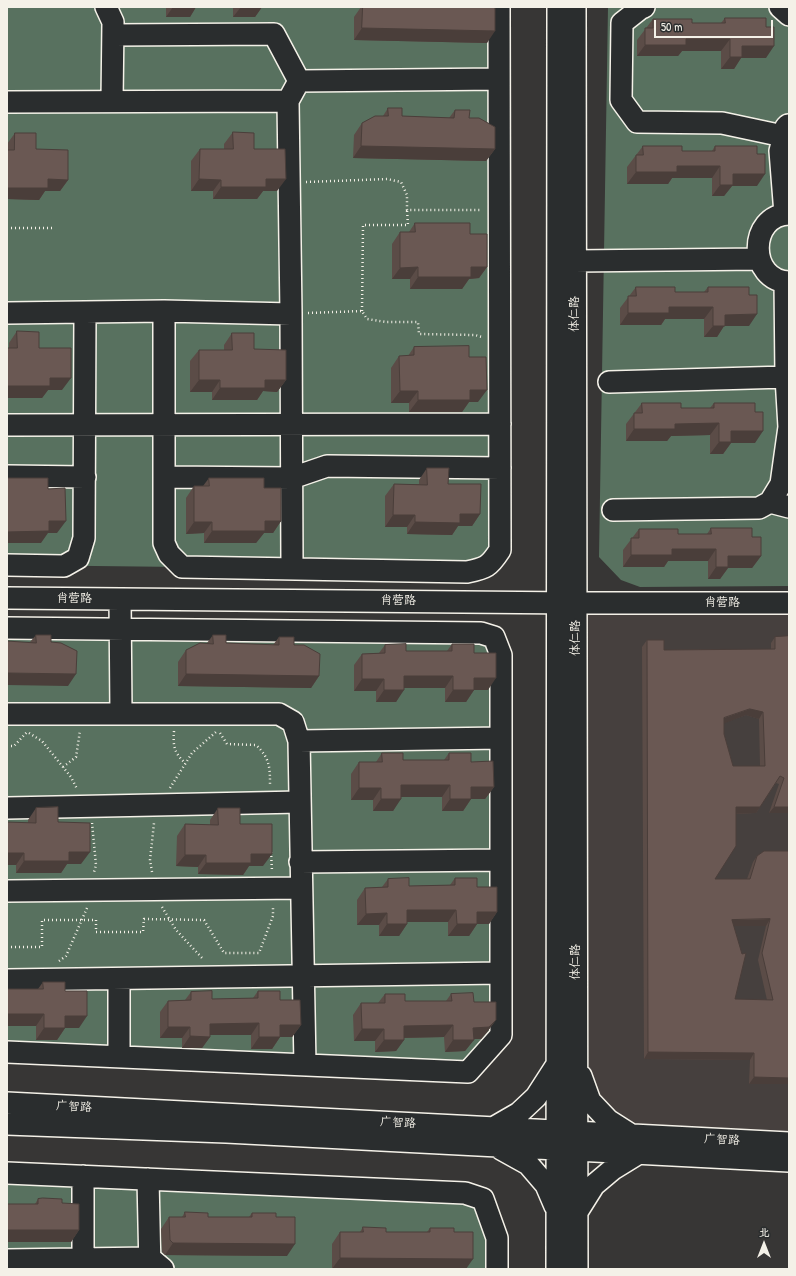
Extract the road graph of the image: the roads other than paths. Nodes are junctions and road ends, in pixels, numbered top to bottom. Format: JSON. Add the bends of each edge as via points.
{"nodes":[{"id":1,"x":106,"y":7,"type":"edge"},
{"id":2,"x":499,"y":7,"type":"edge"},
{"id":3,"x":558,"y":7,"type":"edge"},
{"id":4,"x":575,"y":7,"type":"edge"},
{"id":5,"x":644,"y":7,"type":"edge"},
{"id":6,"x":780,"y":7,"type":"edge"},
{"id":7,"x":789,"y":15,"type":"edge"},
{"id":8,"x":113,"y":35,"type":"junction"},
{"id":9,"x":299,"y":80,"type":"junction"},
{"id":10,"x":499,"y":80,"type":"junction"},
{"id":11,"x":112,"y":101,"type":"junction"},
{"id":12,"x":288,"y":101,"type":"junction"},
{"id":13,"x":7,"y":102,"type":"edge"},
{"id":14,"x":786,"y":131,"type":"edge"},
{"id":15,"x":787,"y":214,"type":"edge"},
{"id":16,"x":759,"y":259,"type":"junction"},
{"id":17,"x":575,"y":261,"type":"junction"},
{"id":18,"x":787,"y":282,"type":"edge"},
{"id":19,"x":85,"y":312,"type":"junction"},
{"id":20,"x":164,"y":312,"type":"junction"},
{"id":21,"x":7,"y":313,"type":"edge"},
{"id":22,"x":291,"y":314,"type":"junction"},
{"id":23,"x":786,"y":377,"type":"junction"},
{"id":24,"x":609,"y":382,"type":"dead end"},
{"id":25,"x":292,"y":424,"type":"junction"},
{"id":26,"x":500,"y":424,"type":"junction"},
{"id":27,"x":7,"y":425,"type":"edge"},
{"id":28,"x":85,"y":425,"type":"junction"},
{"id":29,"x":164,"y":425,"type":"junction"},
{"id":30,"x":789,"y":426,"type":"edge"},
{"id":31,"x":500,"y":468,"type":"junction"},
{"id":32,"x":7,"y":476,"type":"edge"},
{"id":33,"x":84,"y":477,"type":"junction"},
{"id":34,"x":164,"y":477,"type":"junction"},
{"id":35,"x":292,"y":478,"type":"junction"},
{"id":36,"x":780,"y":504,"type":"edge"},
{"id":37,"x":613,"y":510,"type":"dead end"},
{"id":38,"x":7,"y":565,"type":"edge"},
{"id":39,"x":292,"y":569,"type":"junction"},
{"id":40,"x":7,"y":598,"type":"edge"},
{"id":41,"x":120,"y":599,"type":"junction"},
{"id":42,"x":567,"y":603,"type":"junction"},
{"id":43,"x":789,"y":603,"type":"edge"},
{"id":44,"x":7,"y":628,"type":"edge"},
{"id":45,"x":120,"y":629,"type":"junction"},
{"id":46,"x":7,"y":714,"type":"edge"},
{"id":47,"x":121,"y":714,"type":"junction"},
{"id":48,"x":501,"y":738,"type":"junction"},
{"id":49,"x":299,"y":740,"type":"junction"},
{"id":50,"x":300,"y":802,"type":"junction"},
{"id":51,"x":7,"y":808,"type":"edge"},
{"id":52,"x":501,"y":860,"type":"junction"},
{"id":53,"x":300,"y":862,"type":"junction"},
{"id":54,"x":301,"y":888,"type":"junction"},
{"id":55,"x":7,"y":891,"type":"edge"},
{"id":56,"x":501,"y":973,"type":"junction"},
{"id":57,"x":302,"y":976,"type":"junction"},
{"id":58,"x":120,"y":979,"type":"junction"},
{"id":59,"x":7,"y":980,"type":"edge"},
{"id":60,"x":7,"y":1052,"type":"edge"},
{"id":61,"x":119,"y":1057,"type":"junction"},
{"id":62,"x":305,"y":1065,"type":"junction"},
{"id":63,"x":566,"y":1065,"type":"junction"},
{"id":64,"x":7,"y":1103,"type":"edge"},
{"id":65,"x":7,"y":1124,"type":"edge"},
{"id":66,"x":495,"y":1137,"type":"junction"},
{"id":67,"x":566,"y":1141,"type":"junction"},
{"id":68,"x":789,"y":1143,"type":"edge"},
{"id":69,"x":636,"y":1144,"type":"junction"},
{"id":70,"x":789,"y":1161,"type":"edge"},
{"id":71,"x":7,"y":1173,"type":"edge"},
{"id":72,"x":83,"y":1176,"type":"junction"},
{"id":73,"x":148,"y":1179,"type":"junction"},
{"id":74,"x":567,"y":1211,"type":"junction"},
{"id":75,"x":7,"y":1260,"type":"edge"},
{"id":76,"x":83,"y":1264,"type":"edge"},
{"id":77,"x":154,"y":1266,"type":"edge"},
{"id":78,"x":497,"y":1269,"type":"edge"},
{"id":79,"x":557,"y":1269,"type":"edge"},
{"id":80,"x":577,"y":1269,"type":"edge"}],
"edges":[{"from":1,"to":8,"type":"street","via":[[113,22]]},
{"from":2,"to":10,"type":"street"},
{"from":3,"to":42,"type":"street","name":"体仁路"},
{"from":4,"to":17,"type":"street","name":"体仁路"},
{"from":5,"to":14,"type":"street","via":[[622,23],[621,100],[637,122],[722,123]]},
{"from":6,"to":7,"type":"street"},
{"from":8,"to":9,"type":"street","via":[[274,34]]},
{"from":8,"to":11,"type":"street"},
{"from":9,"to":10,"type":"street"},
{"from":9,"to":12,"type":"street"},
{"from":10,"to":26,"type":"street"},
{"from":11,"to":12,"type":"street"},
{"from":11,"to":13,"type":"street"},
{"from":12,"to":22,"type":"street"},
{"from":14,"to":15,"type":"street","via":[[780,151]]},
{"from":15,"to":16,"type":"street","via":[[775,218],[759,236]]},
{"from":16,"to":17,"type":"street"},
{"from":16,"to":18,"type":"street","via":[[769,274]]},
{"from":17,"to":42,"type":"street","name":"体仁路"},
{"from":18,"to":23,"type":"street"},
{"from":19,"to":20,"type":"street"},
{"from":19,"to":21,"type":"street"},
{"from":19,"to":28,"type":"street"},
{"from":20,"to":22,"type":"street"},
{"from":20,"to":29,"type":"street"},
{"from":22,"to":25,"type":"street"},
{"from":23,"to":24,"type":"street"},
{"from":23,"to":30,"type":"street"},
{"from":25,"to":26,"type":"street"},
{"from":25,"to":29,"type":"street"},
{"from":25,"to":35,"type":"street"},
{"from":26,"to":31,"type":"street"},
{"from":27,"to":28,"type":"street"},
{"from":28,"to":29,"type":"street"},
{"from":28,"to":33,"type":"street"},
{"from":29,"to":34,"type":"street"},
{"from":30,"to":36,"type":"street"},
{"from":31,"to":35,"type":"street","via":[[328,466]]},
{"from":31,"to":39,"type":"street","via":[[500,550],[492,563],[483,568],[467,572]]},
{"from":32,"to":33,"type":"street"},
{"from":33,"to":38,"type":"street","via":[[84,538],[78,558],[64,566]]},
{"from":34,"to":35,"type":"street"},
{"from":34,"to":39,"type":"street","via":[[164,543],[169,554],[182,567]]},
{"from":35,"to":39,"type":"street"},
{"from":36,"to":37,"type":"street","via":[[758,508]]},
{"from":40,"to":41,"type":"street","name":"肖营路"},
{"from":41,"to":42,"type":"street","name":"肖营路"},
{"from":41,"to":45,"type":"street"},
{"from":42,"to":43,"type":"street","name":"肖营路"},
{"from":42,"to":63,"type":"street","name":"体仁路"},
{"from":44,"to":45,"type":"street"},
{"from":45,"to":47,"type":"street"},
{"from":45,"to":48,"type":"street","via":[[481,633],[494,637],[501,655]]},
{"from":46,"to":47,"type":"street"},
{"from":47,"to":49,"type":"street","via":[[279,714],[293,722]]},
{"from":48,"to":49,"type":"street"},
{"from":48,"to":52,"type":"street"},
{"from":49,"to":50,"type":"street"},
{"from":50,"to":51,"type":"street"},
{"from":50,"to":53,"type":"street"},
{"from":52,"to":53,"type":"street"},
{"from":52,"to":56,"type":"street"},
{"from":53,"to":54,"type":"street"},
{"from":54,"to":55,"type":"street"},
{"from":54,"to":57,"type":"street"},
{"from":56,"to":57,"type":"street"},
{"from":56,"to":62,"type":"street","via":[[501,1036],[468,1072]]},
{"from":57,"to":58,"type":"street"},
{"from":57,"to":62,"type":"street"},
{"from":58,"to":59,"type":"street"},
{"from":58,"to":61,"type":"street"},
{"from":60,"to":61,"type":"street"},
{"from":61,"to":62,"type":"street"},
{"from":63,"to":66,"type":"street"},
{"from":63,"to":67,"type":"street","name":"体仁路"},
{"from":63,"to":69,"type":"street","via":[[590,1101]]},
{"from":64,"to":66,"type":"street","name":"广智路"},
{"from":65,"to":66,"type":"street","name":"广智路","via":[[226,1132]]},
{"from":66,"to":67,"type":"street","name":"广智路"},
{"from":66,"to":74,"type":"street","via":[[528,1164]]},
{"from":67,"to":69,"type":"street","name":"广智路"},
{"from":67,"to":74,"type":"street","name":"体仁路"},
{"from":68,"to":69,"type":"street","name":"广智路"},
{"from":69,"to":70,"type":"street","name":"广智路"},
{"from":69,"to":74,"type":"street"},
{"from":71,"to":72,"type":"street"},
{"from":72,"to":73,"type":"street"},
{"from":72,"to":76,"type":"street"},
{"from":73,"to":77,"type":"street"},
{"from":73,"to":78,"type":"street","via":[[465,1193],[483,1200],[497,1238]]},
{"from":74,"to":79,"type":"street","name":"体仁路"},
{"from":74,"to":80,"type":"street","name":"体仁路"},
{"from":75,"to":76,"type":"street"},
{"from":76,"to":77,"type":"street"}]}
